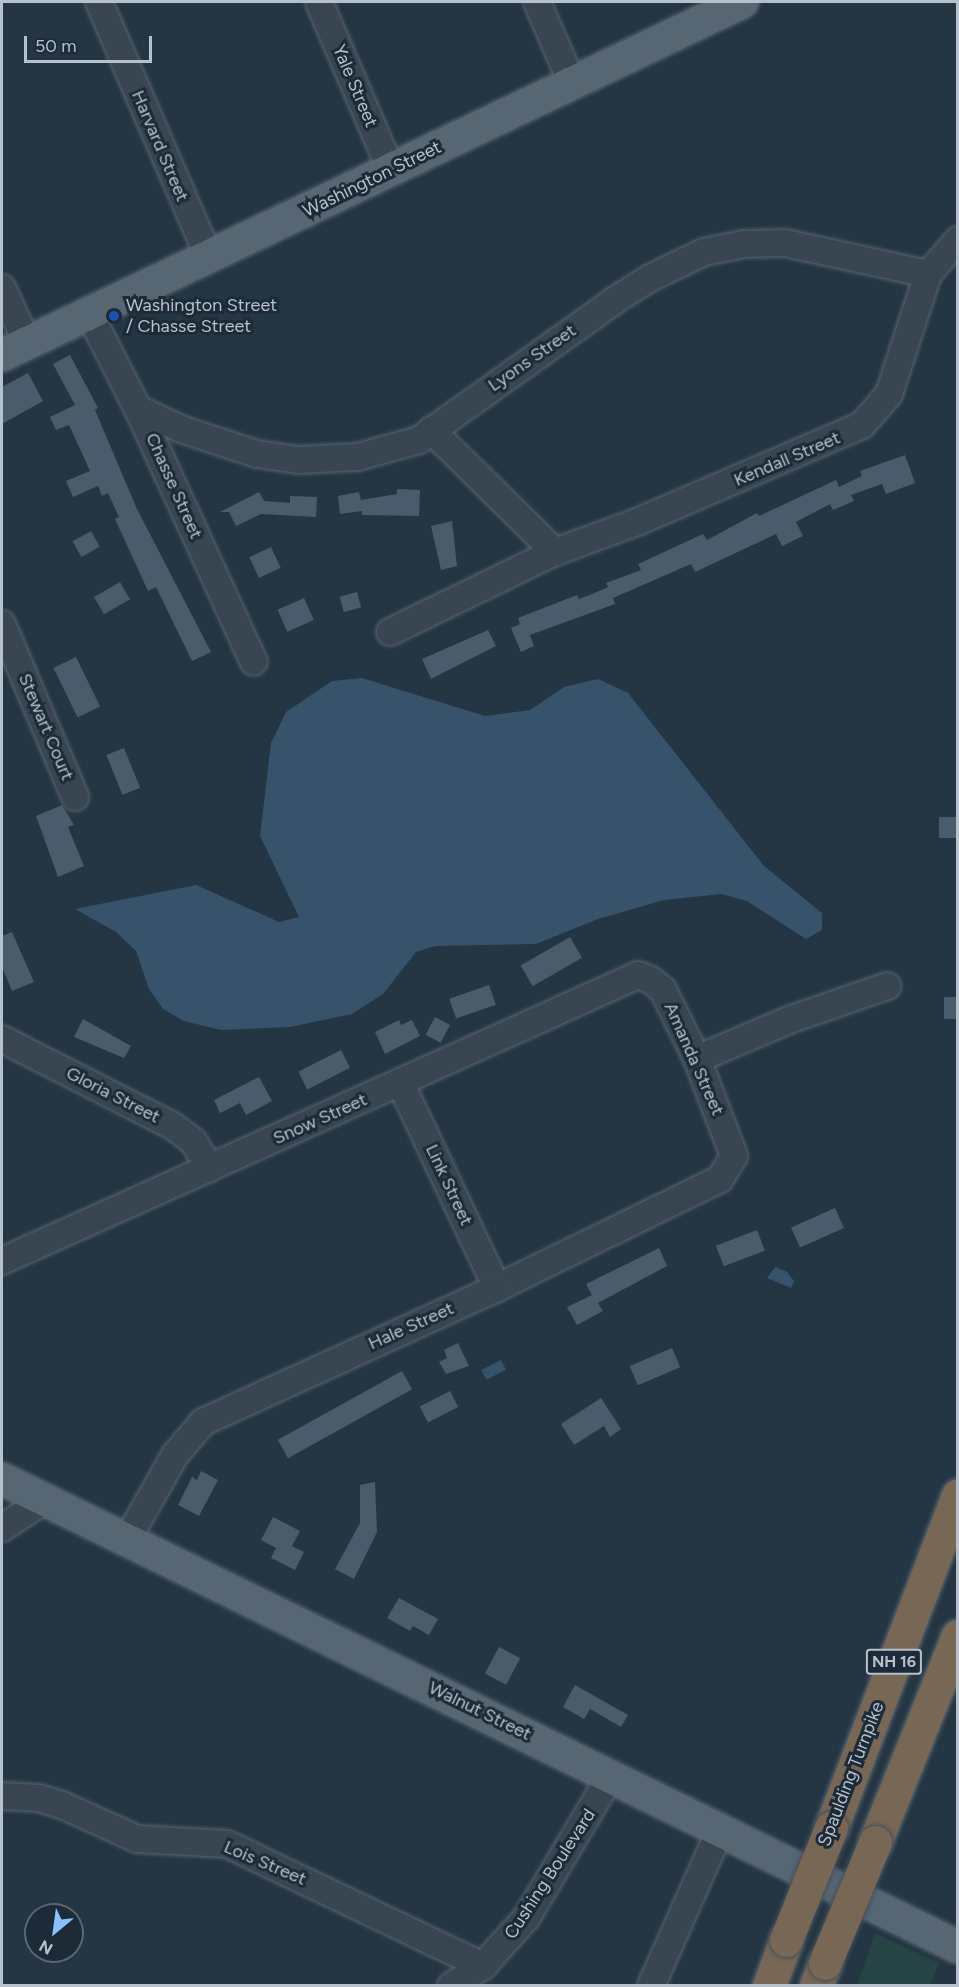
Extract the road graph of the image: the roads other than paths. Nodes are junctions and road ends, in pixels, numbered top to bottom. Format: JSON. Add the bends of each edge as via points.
{"nodes":[{"id":1,"x":99,"y":2,"type":"edge"},
{"id":2,"x":319,"y":2,"type":"edge"},
{"id":3,"x":537,"y":2,"type":"edge"},
{"id":4,"x":742,"y":2,"type":"edge"},
{"id":5,"x":572,"y":83,"type":"junction"},
{"id":6,"x":391,"y":170,"type":"junction"},
{"id":7,"x":957,"y":240,"type":"edge"},
{"id":8,"x":209,"y":258,"type":"junction"},
{"id":9,"x":928,"y":274,"type":"junction"},
{"id":10,"x":2,"y":288,"type":"edge"},
{"id":11,"x":89,"y":313,"type":"junction"},
{"id":12,"x":14,"y":348,"type":"edge"},
{"id":13,"x":138,"y":409,"type":"junction"},
{"id":14,"x":431,"y":430,"type":"junction"},
{"id":15,"x":555,"y":552,"type":"junction"},
{"id":16,"x":2,"y":624,"type":"edge"},
{"id":17,"x":390,"y":632,"type":"dead end"},
{"id":18,"x":254,"y":662,"type":"dead end"},
{"id":19,"x":75,"y":797,"type":"dead end"},
{"id":20,"x":638,"y":975,"type":"joint"},
{"id":21,"x":887,"y":986,"type":"dead end"},
{"id":22,"x":2,"y":1039,"type":"edge"},
{"id":23,"x":697,"y":1059,"type":"junction"},
{"id":24,"x":400,"y":1082,"type":"junction"},
{"id":25,"x":734,"y":1156,"type":"joint"},
{"id":26,"x":210,"y":1168,"type":"junction"},
{"id":27,"x":2,"y":1261,"type":"edge"},
{"id":28,"x":497,"y":1288,"type":"junction"},
{"id":29,"x":2,"y":1479,"type":"edge"},
{"id":30,"x":957,"y":1496,"type":"edge"},
{"id":31,"x":45,"y":1500,"type":"junction"},
{"id":32,"x":2,"y":1528,"type":"edge"},
{"id":33,"x":127,"y":1540,"type":"junction"},
{"id":34,"x":957,"y":1636,"type":"edge"},
{"id":35,"x":611,"y":1775,"type":"junction"},
{"id":36,"x":2,"y":1797,"type":"edge"},
{"id":37,"x":720,"y":1830,"type":"junction"},
{"id":38,"x":957,"y":1947,"type":"edge"},
{"id":39,"x":483,"y":1966,"type":"junction"},
{"id":40,"x":821,"y":1974,"type":"edge"},
{"id":41,"x":451,"y":1986,"type":"edge"},
{"id":42,"x":651,"y":1986,"type":"edge"},
{"id":43,"x":769,"y":1986,"type":"edge"}],
"edges":[{"from":1,"to":8,"type":"street","name":"Harvard Street"},
{"from":2,"to":6,"type":"street","name":"Yale Street"},
{"from":3,"to":5,"type":"street"},
{"from":4,"to":5,"type":"main road","name":"Washington Street"},
{"from":5,"to":6,"type":"main road","name":"Washington Street"},
{"from":6,"to":8,"type":"main road","name":"Washington Street"},
{"from":7,"to":9,"type":"street"},
{"from":8,"to":11,"type":"main road","name":"Washington Street"},
{"from":9,"to":14,"type":"street","name":"Lyons Street","via":[[785,243],[744,244],[704,252],[667,268],[615,300]]},
{"from":9,"to":15,"type":"street","name":"Kendall Street","via":[[889,394],[862,425],[637,522]]},
{"from":10,"to":12,"type":"street"},
{"from":11,"to":12,"type":"main road","name":"Washington Street"},
{"from":11,"to":13,"type":"street","name":"Chasse Street"},
{"from":13,"to":14,"type":"street","name":"Lyons Street","via":[[215,441],[298,460],[378,453],[418,440]]},
{"from":13,"to":18,"type":"street","name":"Chasse Street"},
{"from":14,"to":15,"type":"street"},
{"from":15,"to":17,"type":"street","name":"Kendall Street"},
{"from":16,"to":19,"type":"street","name":"Stewart Court"},
{"from":20,"to":23,"type":"street","name":"Amanda Street","via":[[663,990]]},
{"from":20,"to":24,"type":"street","name":"Snow Street"},
{"from":21,"to":23,"type":"street","via":[[789,1020]]},
{"from":22,"to":26,"type":"street","name":"Gloria Street","via":[[173,1126],[193,1141]]},
{"from":23,"to":25,"type":"street","name":"Amanda Street"},
{"from":24,"to":26,"type":"street","name":"Snow Street"},
{"from":24,"to":28,"type":"street","name":"Link Street"},
{"from":25,"to":28,"type":"street","name":"Hale Street","via":[[730,1168],[708,1188]]},
{"from":26,"to":27,"type":"street","name":"Snow Street"},
{"from":28,"to":33,"type":"street","name":"Hale Street","via":[[203,1422],[175,1455]]},
{"from":29,"to":31,"type":"main road","name":"Walnut Street"},
{"from":30,"to":43,"type":"highway","name":"Spaulding Turnpike","number":"NH 16","bridge":true},
{"from":31,"to":32,"type":"street"},
{"from":31,"to":33,"type":"main road","name":"Walnut Street"},
{"from":33,"to":35,"type":"main road","name":"Walnut Street"},
{"from":34,"to":40,"type":"highway","number":"NH 16","bridge":true},
{"from":35,"to":37,"type":"main road","name":"Walnut Street"},
{"from":35,"to":39,"type":"street","name":"Cushing Boulevard","via":[[527,1917]]},
{"from":36,"to":39,"type":"street","name":"Lois Street","via":[[39,1798],[62,1805],[137,1839],[227,1844]]},
{"from":37,"to":38,"type":"main road","name":"Walnut Street"},
{"from":37,"to":42,"type":"street"},
{"from":39,"to":41,"type":"street","name":"Cushing Boulevard"}]}
